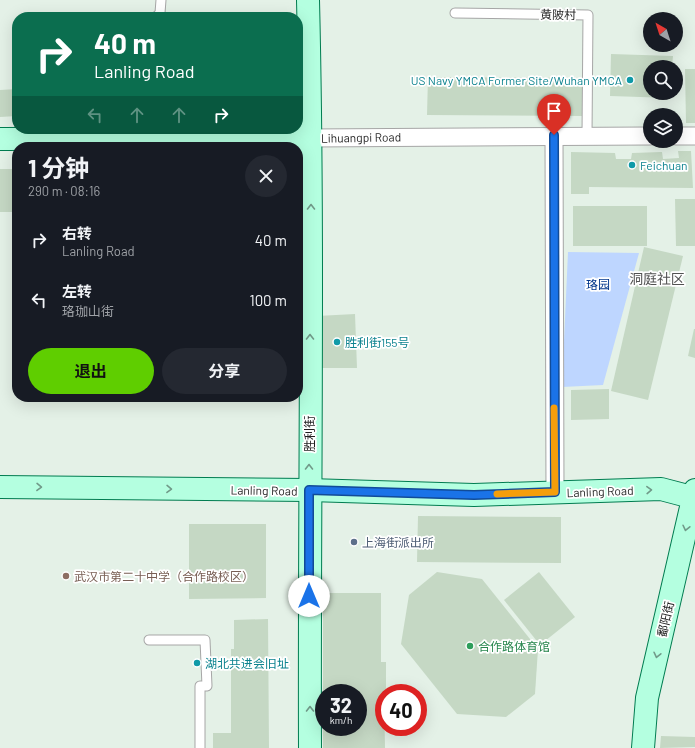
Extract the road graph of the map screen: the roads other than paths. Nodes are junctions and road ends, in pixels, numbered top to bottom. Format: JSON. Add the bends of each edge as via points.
{"nodes":[{"id":1,"x":161,"y":0,"type":"edge"},
{"id":2,"x":308,"y":0,"type":"edge"},
{"id":3,"x":160,"y":12,"type":"edge"},
{"id":4,"x":455,"y":13,"type":"dead end"},
{"id":5,"x":122,"y":134,"type":"edge"},
{"id":6,"x":185,"y":134,"type":"edge"},
{"id":7,"x":554,"y":135,"type":"junction"},
{"id":8,"x":587,"y":135,"type":"junction"},
{"id":9,"x":643,"y":136,"type":"edge"},
{"id":10,"x":683,"y":136,"type":"edge"},
{"id":11,"x":695,"y":136,"type":"edge"},
{"id":12,"x":0,"y":138,"type":"edge"},
{"id":13,"x":311,"y":138,"type":"junction"},
{"id":14,"x":0,"y":487,"type":"edge"},
{"id":15,"x":309,"y":490,"type":"junction"},
{"id":16,"x":555,"y":492,"type":"junction"},
{"id":17,"x":694,"y":495,"type":"edge"},
{"id":18,"x":149,"y":640,"type":"dead end"},
{"id":19,"x":200,"y":748,"type":"edge"},
{"id":20,"x":310,"y":748,"type":"edge"},
{"id":21,"x":643,"y":748,"type":"edge"}],
"edges":[{"from":1,"to":3,"type":"lane"},
{"from":2,"to":13,"type":"street","name":"胜利街"},
{"from":4,"to":8,"type":"lane","name":"黄陂村","via":[[588,15]]},
{"from":5,"to":12,"type":"street","name":"Lihuangpi Road"},
{"from":6,"to":13,"type":"street","name":"Lihuangpi Road"},
{"from":7,"to":8,"type":"street","name":"Lihuangpi Road"},
{"from":7,"to":13,"type":"street","name":"Lihuangpi Road"},
{"from":7,"to":16,"type":"street"},
{"from":8,"to":9,"type":"street","name":"Lihuangpi Road"},
{"from":10,"to":11,"type":"street"},
{"from":15,"to":13,"type":"street","name":"胜利街","one_way":true},
{"from":14,"to":15,"type":"street","name":"Lanling Road","one_way":true},
{"from":15,"to":16,"type":"street","name":"Lanling Road","via":[[474,495]]},
{"from":20,"to":15,"type":"street","name":"胜利街","one_way":true},
{"from":16,"to":17,"type":"street","name":"Lanling Road","one_way":true,"via":[[661,489]]},
{"from":17,"to":21,"type":"street","name":"鄱阳街","one_way":true,"via":[[647,698]]},
{"from":18,"to":19,"type":"lane","via":[[205,640],[207,686],[200,686]]}]}
